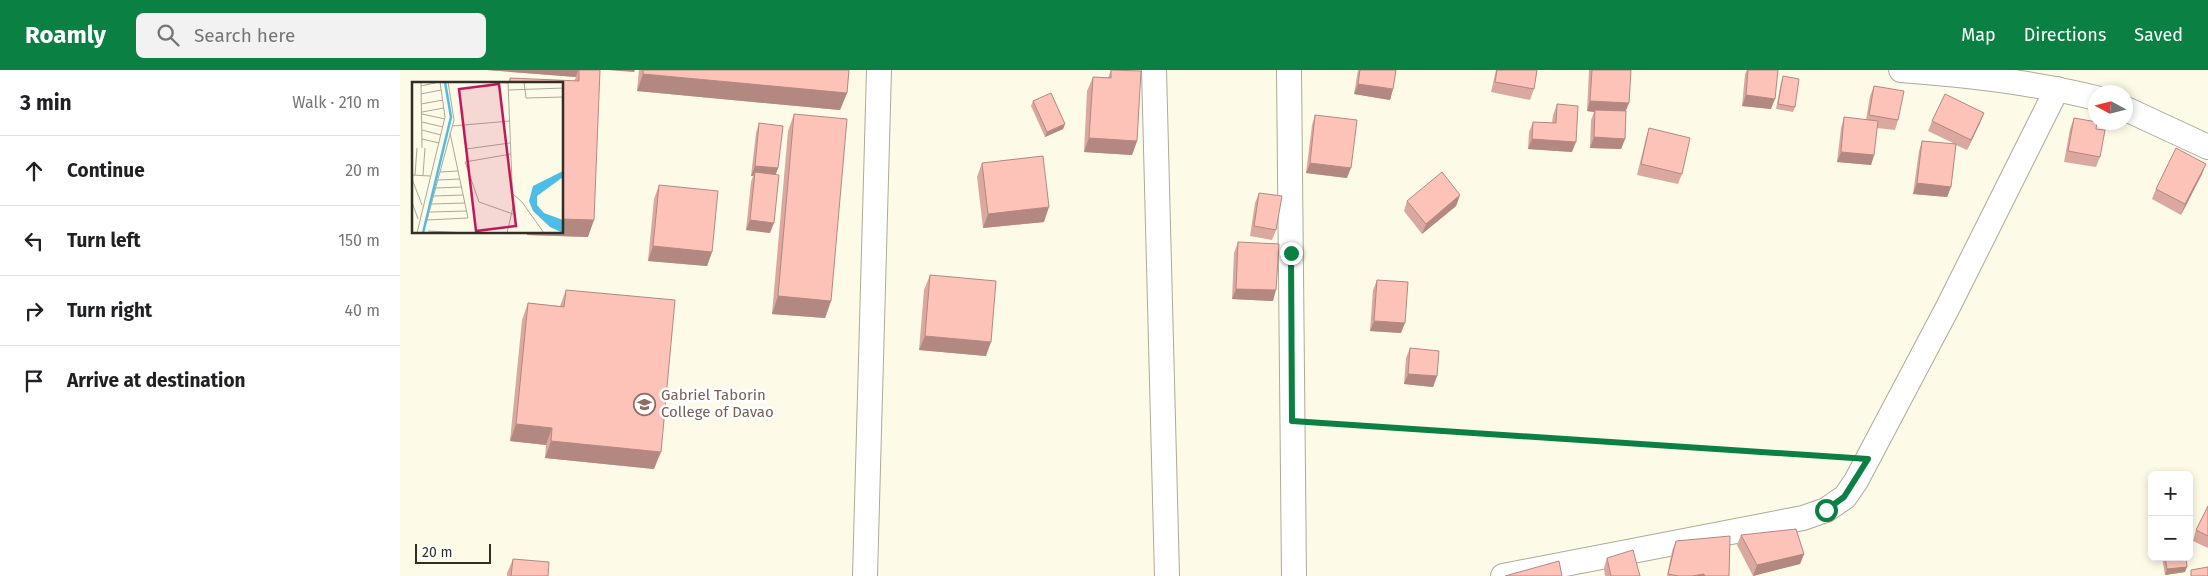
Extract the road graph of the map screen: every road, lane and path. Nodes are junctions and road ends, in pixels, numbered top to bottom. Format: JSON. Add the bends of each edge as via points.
{"nodes":[{"id":1,"x":879,"y":70,"type":"edge"},
{"id":2,"x":1154,"y":70,"type":"edge"},
{"id":3,"x":1289,"y":70,"type":"edge"},
{"id":4,"x":1901,"y":70,"type":"edge"},
{"id":5,"x":2057,"y":89,"type":"junction"},
{"id":6,"x":2088,"y":96,"type":"edge"},
{"id":7,"x":2133,"y":112,"type":"edge"},
{"id":8,"x":2208,"y":147,"type":"edge"},
{"id":9,"x":1292,"y":421,"type":"junction"},
{"id":10,"x":1868,"y":459,"type":"junction"},
{"id":11,"x":865,"y":576,"type":"edge"},
{"id":12,"x":1167,"y":576,"type":"edge"},
{"id":13,"x":1294,"y":576,"type":"edge"},
{"id":14,"x":1502,"y":576,"type":"edge"}],
"edges":[{"from":1,"to":11,"type":"street"},
{"from":2,"to":12,"type":"street"},
{"from":3,"to":9,"type":"street"},
{"from":4,"to":5,"type":"street","via":[[1965,75]]},
{"from":5,"to":6,"type":"street"},
{"from":5,"to":10,"type":"street"},
{"from":7,"to":8,"type":"street"},
{"from":9,"to":10,"type":"path"},
{"from":9,"to":13,"type":"street"},
{"from":10,"to":14,"type":"street","via":[[1844,497],[1826,510],[1804,518]]}]}
